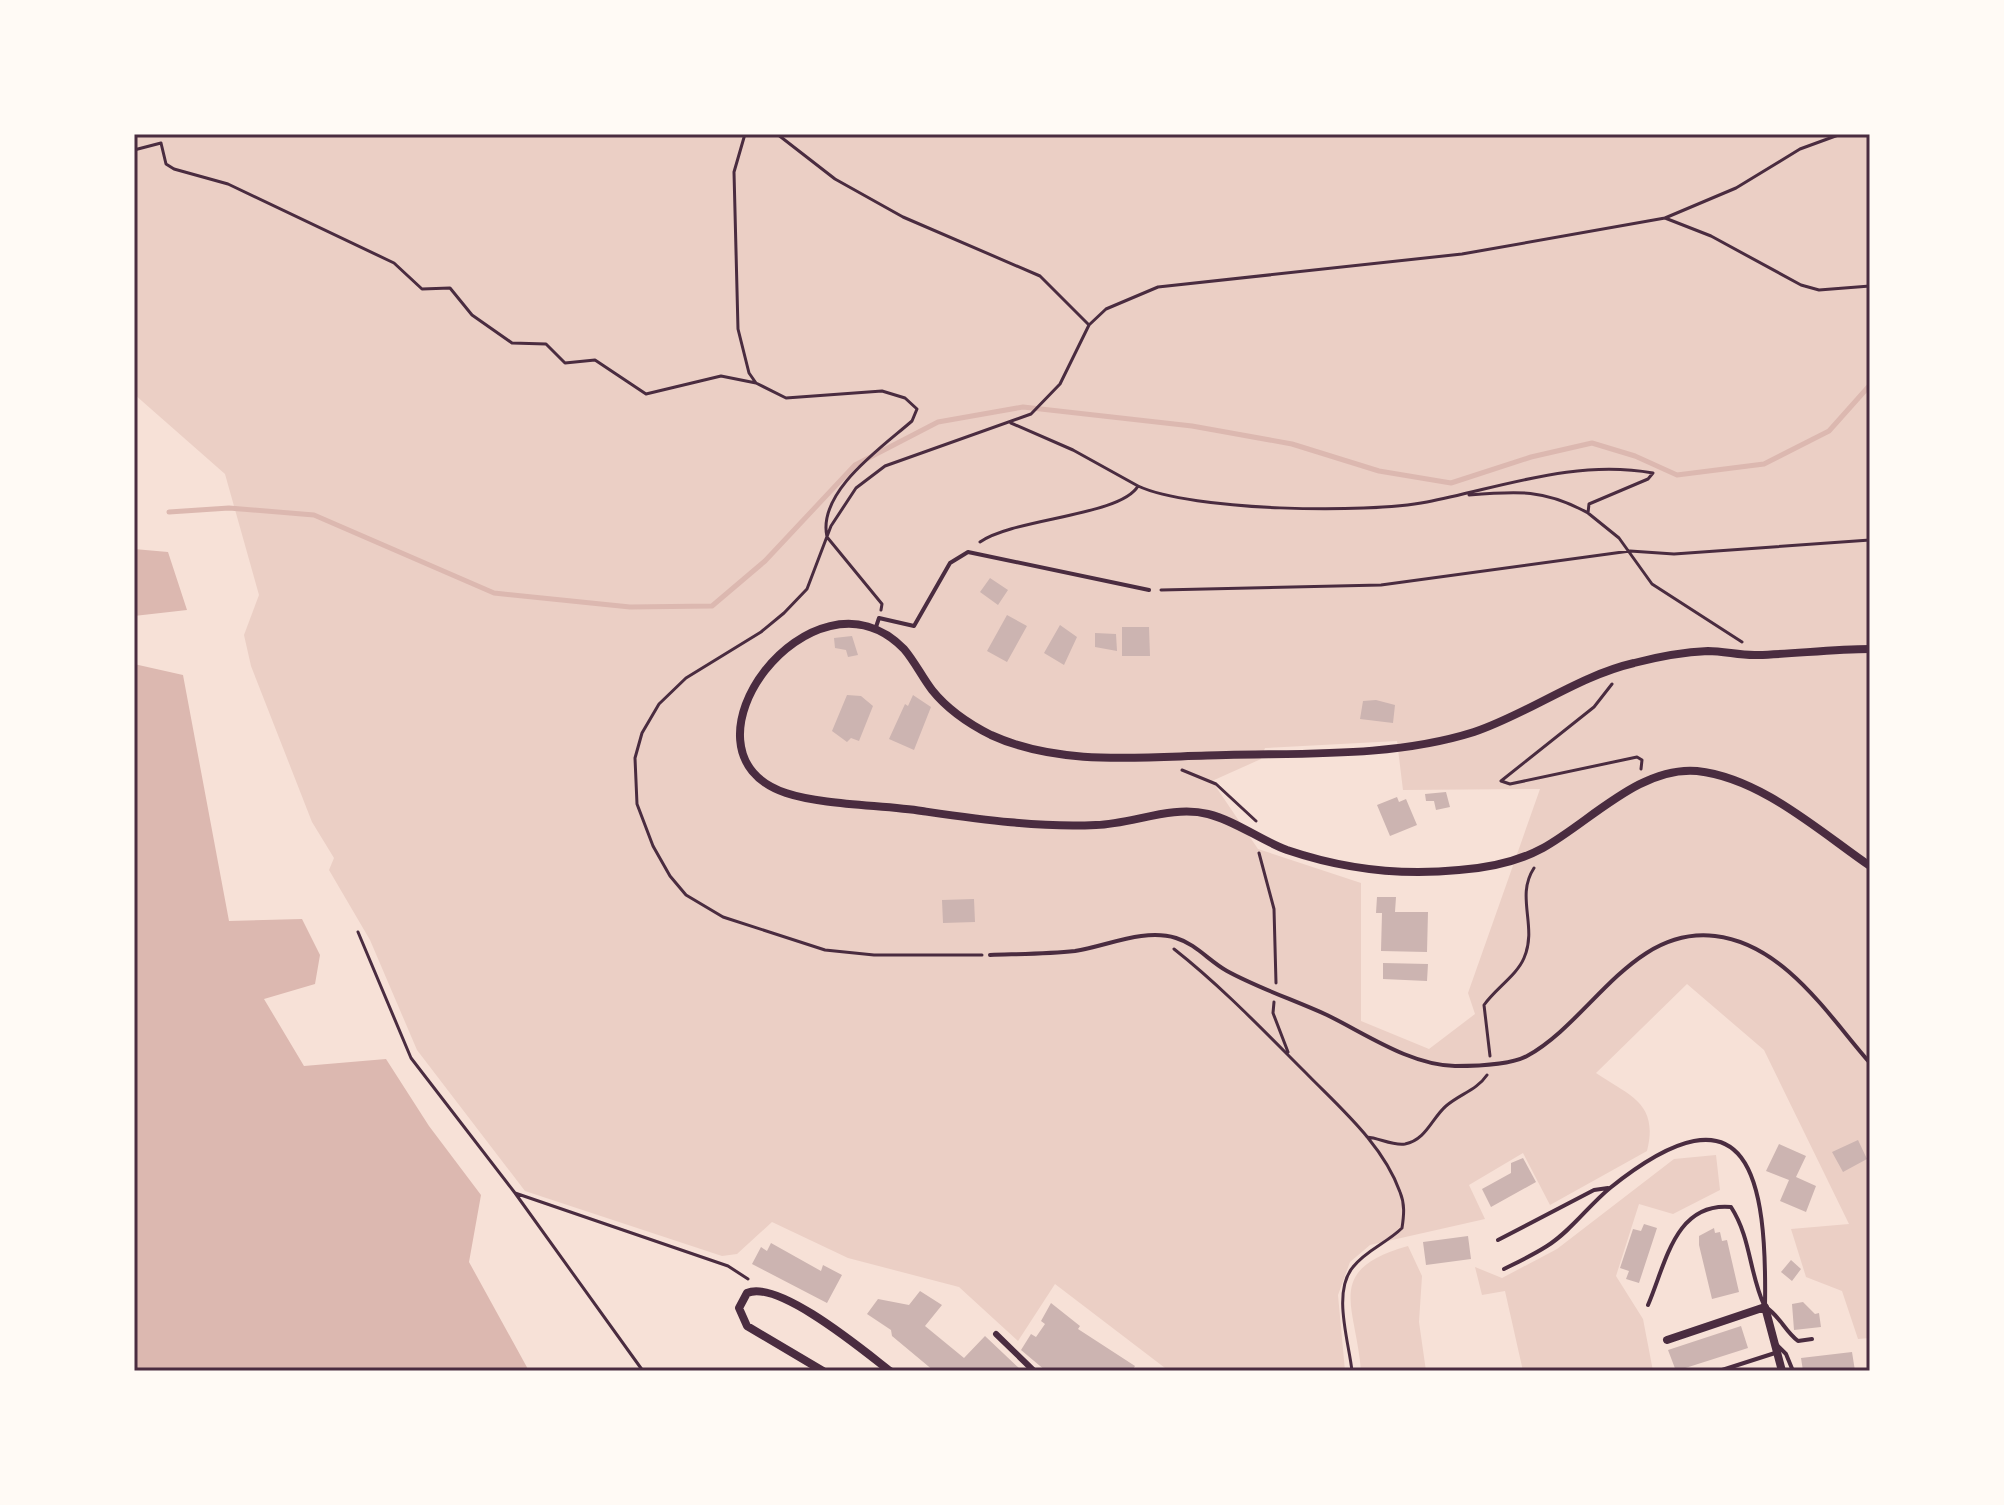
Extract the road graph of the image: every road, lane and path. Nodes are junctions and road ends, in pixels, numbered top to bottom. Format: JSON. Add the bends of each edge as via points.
{"nodes":[{"id":1,"x":745,"y":134,"type":"edge"},
{"id":2,"x":777,"y":134,"type":"edge"},
{"id":3,"x":1841,"y":134,"type":"edge"},
{"id":4,"x":134,"y":150,"type":"edge"},
{"id":5,"x":1665,"y":218,"type":"junction"},
{"id":6,"x":1870,"y":286,"type":"edge"},
{"id":7,"x":1089,"y":325,"type":"junction"},
{"id":8,"x":756,"y":383,"type":"junction"},
{"id":9,"x":1010,"y":423,"type":"junction"},
{"id":10,"x":1138,"y":486,"type":"junction"},
{"id":11,"x":1454,"y":497,"type":"junction"},
{"id":12,"x":1588,"y":513,"type":"junction"},
{"id":13,"x":827,"y":537,"type":"junction"},
{"id":14,"x":1870,"y":540,"type":"edge"},
{"id":15,"x":1630,"y":551,"type":"junction"},
{"id":16,"x":968,"y":552,"type":"junction"},
{"id":17,"x":1149,"y":590,"type":"joint"},
{"id":18,"x":879,"y":618,"type":"junction"},
{"id":19,"x":875,"y":630,"type":"junction"},
{"id":20,"x":1870,"y":649,"type":"edge"},
{"id":21,"x":1757,"y":655,"type":"junction"},
{"id":22,"x":1615,"y":681,"type":"dead end"},
{"id":23,"x":1178,"y":768,"type":"dead end"},
{"id":24,"x":1630,"y":791,"type":"junction"},
{"id":25,"x":1234,"y":799,"type":"dead end"},
{"id":26,"x":1259,"y":853,"type":"dead end"},
{"id":27,"x":1539,"y":860,"type":"dead end"},
{"id":28,"x":1870,"y":866,"type":"edge"},
{"id":29,"x":358,"y":932,"type":"dead end"},
{"id":30,"x":1172,"y":948,"type":"dead end"},
{"id":31,"x":990,"y":955,"type":"joint"},
{"id":32,"x":1277,"y":973,"type":"dead end"},
{"id":33,"x":1274,"y":1002,"type":"dead end"},
{"id":34,"x":1291,"y":1058,"type":"junction"},
{"id":35,"x":1490,"y":1063,"type":"junction"},
{"id":36,"x":1870,"y":1063,"type":"edge"},
{"id":37,"x":1366,"y":1137,"type":"junction"},
{"id":38,"x":1610,"y":1188,"type":"junction"},
{"id":39,"x":515,"y":1193,"type":"junction"},
{"id":40,"x":1498,"y":1240,"type":"dead end"},
{"id":41,"x":1504,"y":1269,"type":"dead end"},
{"id":42,"x":765,"y":1290,"type":"junction"},
{"id":43,"x":1648,"y":1305,"type":"dead end"},
{"id":44,"x":1765,"y":1307,"type":"junction"},
{"id":45,"x":996,"y":1334,"type":"dead end"},
{"id":46,"x":1812,"y":1339,"type":"dead end"},
{"id":47,"x":1667,"y":1340,"type":"dead end"},
{"id":48,"x":1776,"y":1347,"type":"junction"},
{"id":49,"x":643,"y":1371,"type":"edge"},
{"id":50,"x":823,"y":1371,"type":"edge"},
{"id":51,"x":890,"y":1371,"type":"edge"},
{"id":52,"x":1034,"y":1371,"type":"edge"},
{"id":53,"x":1352,"y":1371,"type":"edge"},
{"id":54,"x":1719,"y":1371,"type":"edge"},
{"id":55,"x":1782,"y":1371,"type":"edge"},
{"id":56,"x":1793,"y":1371,"type":"edge"}],
"edges":[{"from":1,"to":8,"type":"path","via":[[734,172],[738,329],[743,358]]},
{"from":2,"to":7,"type":"path","via":[[835,179],[903,217],[1040,276]]},
{"from":3,"to":5,"type":"path","via":[[1800,149],[1736,188]]},
{"from":4,"to":8,"type":"path","via":[[161,143],[166,164],[174,169],[228,184],[394,263],[422,289],[450,288],[472,315],[512,343],[546,344],[565,363],[595,360],[646,394],[721,376]]},
{"from":5,"to":6,"type":"path","via":[[1711,236],[1801,285],[1819,290]]},
{"from":5,"to":7,"type":"path","via":[[1462,254],[1158,287],[1106,309]]},
{"from":7,"to":9,"type":"path","via":[[1060,384],[1031,414]]},
{"from":8,"to":13,"type":"path","via":[[786,398],[882,391],[905,398],[917,409],[912,421],[837,492],[827,508]]},
{"from":9,"to":10,"type":"path"},
{"from":9,"to":13,"type":"path","via":[[885,466],[856,488]]},
{"from":10,"to":11,"type":"path","via":[[1157,495],[1285,507],[1391,508]]},
{"from":10,"to":16,"type":"path","via":[[1111,504],[989,536]]},
{"from":11,"to":12,"type":"path","via":[[1550,494]]},
{"from":11,"to":12,"type":"path","via":[[1565,470],[1653,473],[1589,504]]},
{"from":12,"to":15,"type":"path"},
{"from":13,"to":18,"type":"path","via":[[877,596],[882,604]]},
{"from":13,"to":31,"type":"path","via":[[807,589],[784,613],[686,678],[659,704],[635,758],[637,804],[645,826],[670,876],[686,895],[735,922],[825,950]]},
{"from":14,"to":15,"type":"path","via":[[1674,554]]},
{"from":15,"to":17,"type":"path","via":[[1381,585]]},
{"from":15,"to":21,"type":"path","via":[[1652,584],[1728,630]]},
{"from":16,"to":17,"type":"lane"},
{"from":16,"to":18,"type":"lane","via":[[950,563],[914,626]]},
{"from":18,"to":19,"type":"lane"},
{"from":19,"to":21,"type":"street","via":[[897,642],[949,709],[993,736],[1024,748],[1124,758],[1414,746],[1474,731],[1630,663],[1707,651]]},
{"from":19,"to":24,"type":"street","via":[[843,623],[796,641],[770,664],[745,702],[737,723],[748,764],[782,792],[1022,822],[1098,825],[1182,811],[1207,814],[1283,849],[1397,874],[1463,870],[1537,852]]},
{"from":20,"to":21,"type":"street"},
{"from":22,"to":24,"type":"path","via":[[1594,707],[1501,781],[1510,784],[1637,757],[1642,766]]},
{"from":23,"to":25,"type":"path","via":[[1216,784]]},
{"from":24,"to":28,"type":"street","via":[[1656,776],[1692,770],[1737,780]]},
{"from":26,"to":32,"type":"path","via":[[1274,909]]},
{"from":27,"to":35,"type":"path","via":[[1523,893],[1531,922],[1524,959],[1484,1005]]},
{"from":29,"to":39,"type":"path","via":[[411,1058]]},
{"from":30,"to":34,"type":"path"},
{"from":31,"to":35,"type":"lane","via":[[1057,953],[1146,936],[1176,938],[1225,970],[1429,1063]]},
{"from":33,"to":34,"type":"path","via":[[1278,1030]]},
{"from":34,"to":37,"type":"path"},
{"from":35,"to":36,"type":"lane","via":[[1524,1058],[1576,1019],[1635,958],[1698,935],[1748,945],[1789,971]]},
{"from":35,"to":37,"type":"path","via":[[1482,1082],[1444,1107],[1418,1138],[1401,1145]]},
{"from":37,"to":53,"type":"path","via":[[1400,1192],[1405,1212],[1402,1228],[1358,1261],[1345,1279]]},
{"from":38,"to":40,"type":"lane","via":[[1594,1190]]},
{"from":38,"to":41,"type":"lane","via":[[1549,1245]]},
{"from":38,"to":44,"type":"lane","via":[[1678,1144],[1709,1137],[1724,1141],[1751,1173],[1759,1195]]},
{"from":39,"to":42,"type":"path","via":[[728,1266]]},
{"from":39,"to":49,"type":"path"},
{"from":42,"to":50,"type":"street","via":[[756,1289],[741,1300],[747,1326]]},
{"from":42,"to":51,"type":"street","via":[[833,1328]]},
{"from":43,"to":44,"type":"lane","via":[[1679,1230],[1693,1214],[1714,1205],[1731,1207],[1744,1227]]},
{"from":44,"to":46,"type":"lane","via":[[1798,1341]]},
{"from":44,"to":47,"type":"street"},
{"from":44,"to":48,"type":"street"},
{"from":45,"to":52,"type":"street"},
{"from":48,"to":54,"type":"lane"},
{"from":48,"to":55,"type":"street"},
{"from":48,"to":56,"type":"lane","via":[[1786,1354]]}]}
